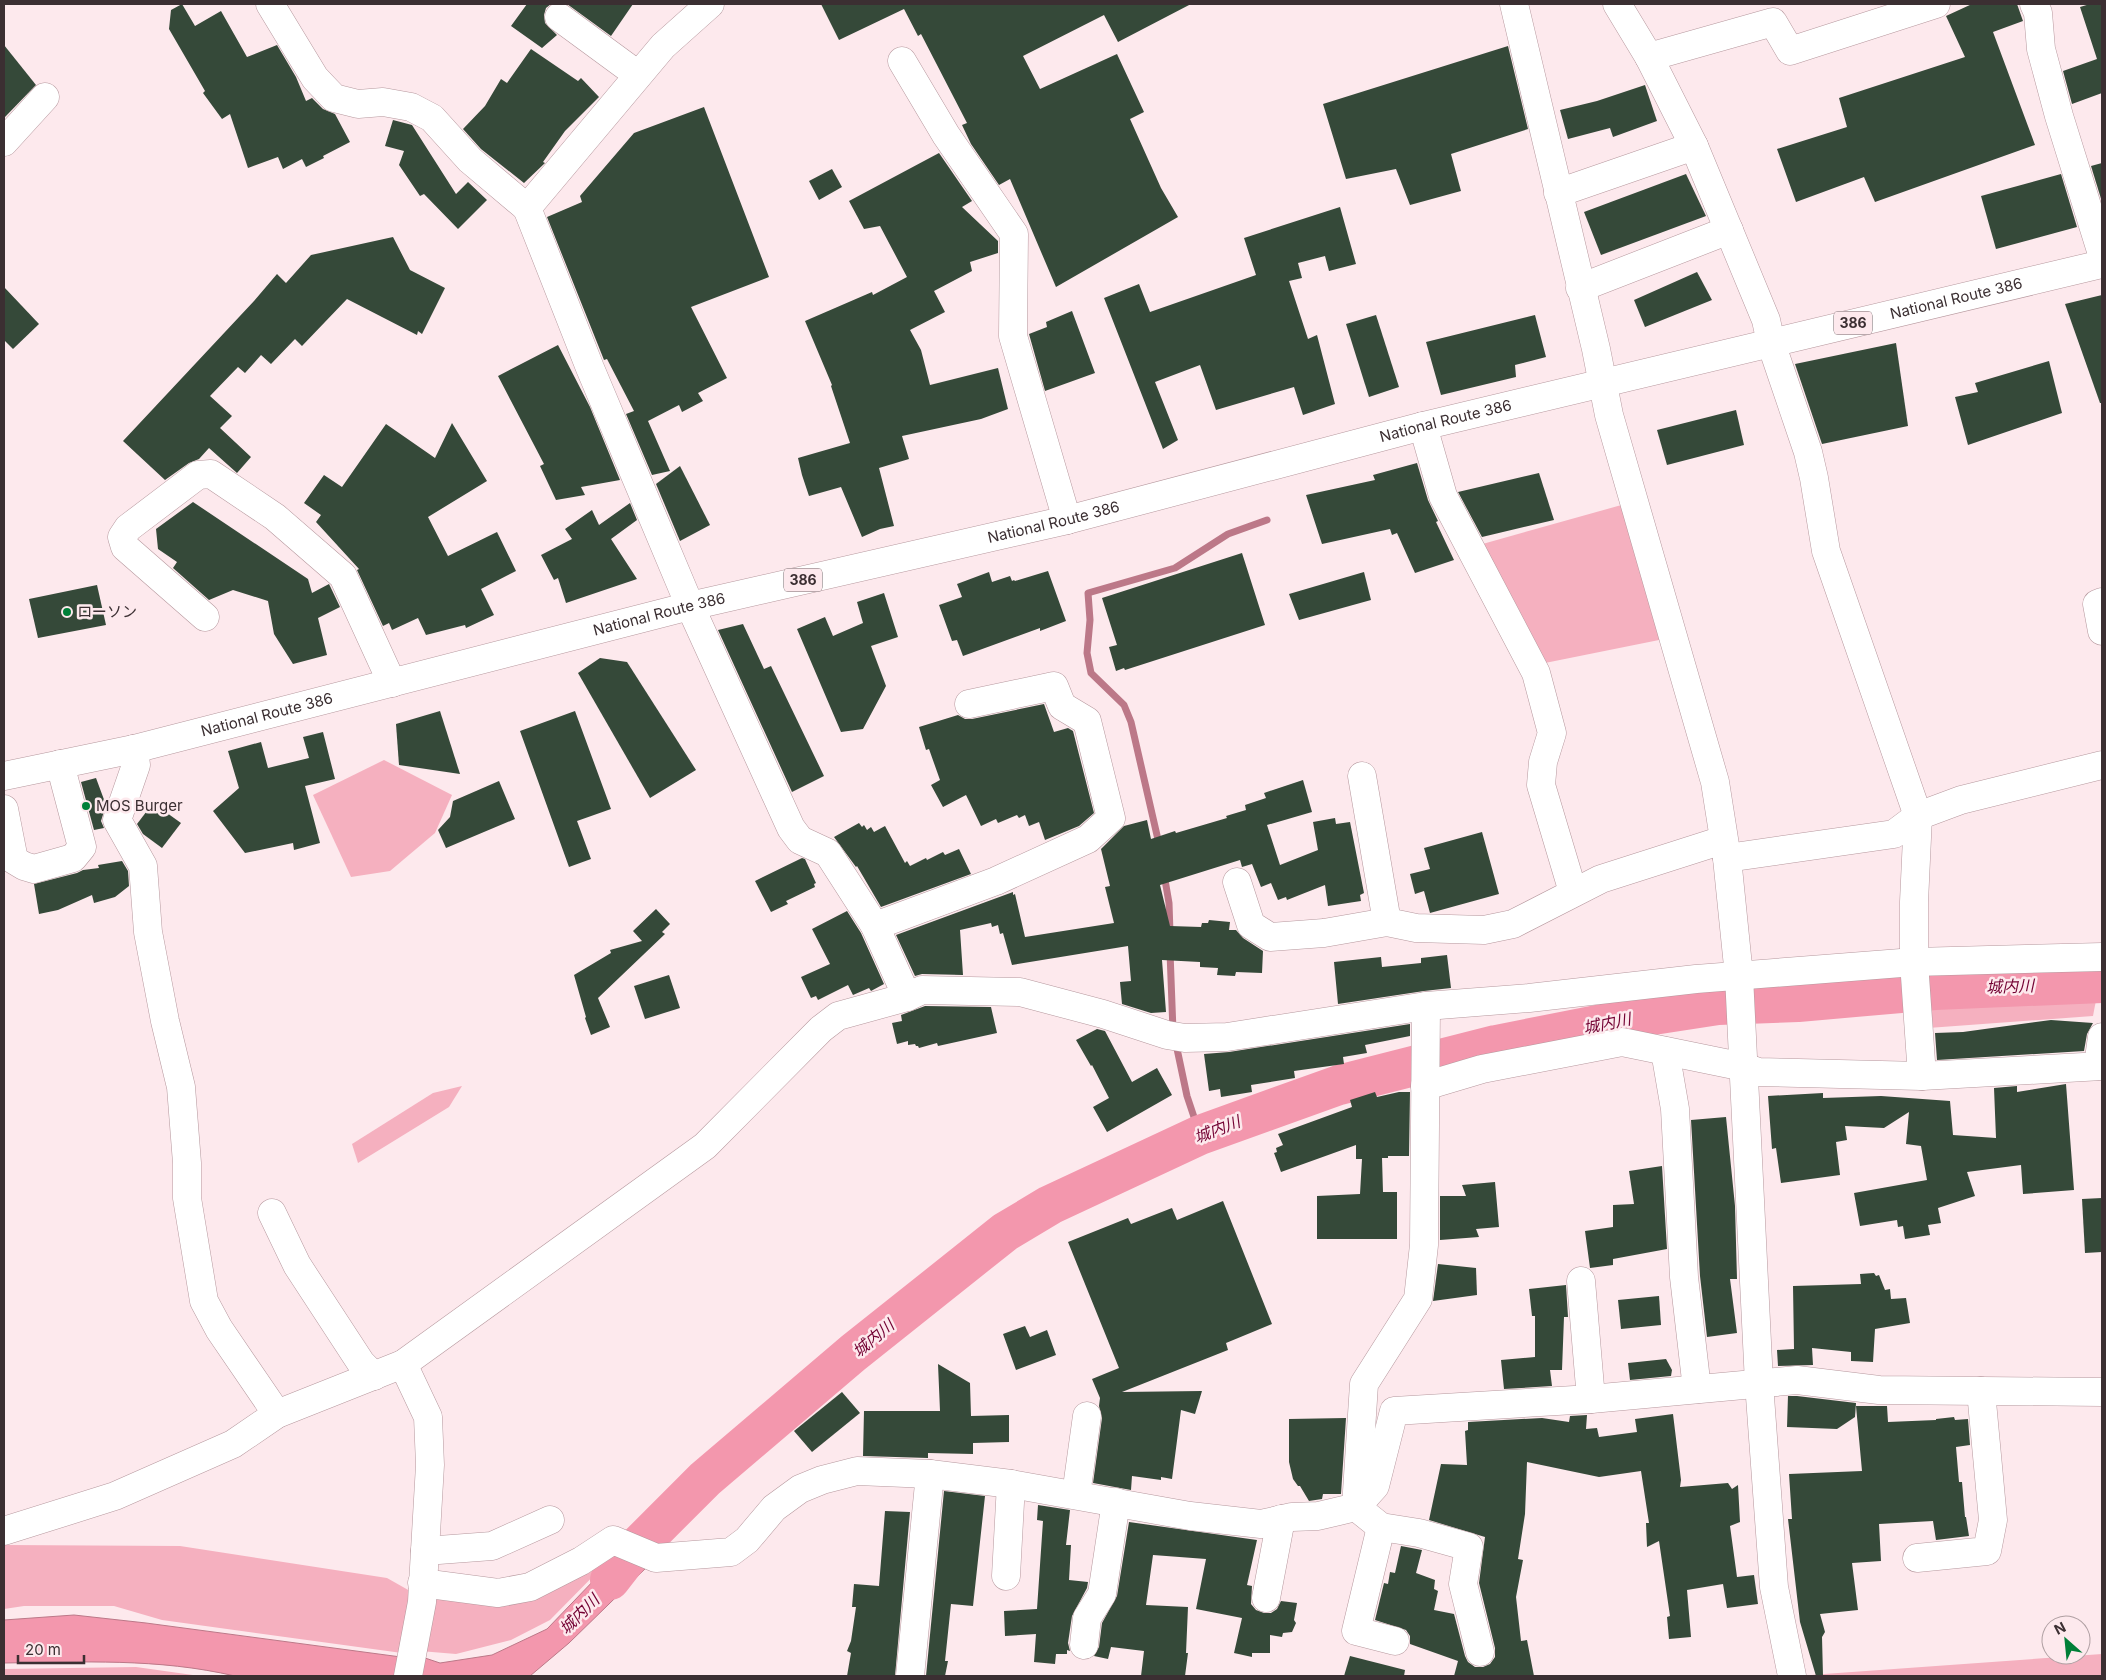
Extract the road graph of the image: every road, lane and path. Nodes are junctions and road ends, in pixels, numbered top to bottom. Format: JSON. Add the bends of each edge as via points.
{"nodes":[{"id":1,"x":270,"y":4,"type":"edge"},
{"id":2,"x":710,"y":4,"type":"edge"},
{"id":3,"x":1514,"y":4,"type":"edge"},
{"id":4,"x":1617,"y":4,"type":"edge"},
{"id":5,"x":1936,"y":4,"type":"edge"},
{"id":6,"x":2034,"y":4,"type":"edge"},
{"id":7,"x":559,"y":17,"type":"dead end"},
{"id":8,"x":1649,"y":57,"type":"junction"},
{"id":9,"x":902,"y":61,"type":"dead end"},
{"id":10,"x":638,"y":75,"type":"junction"},
{"id":11,"x":46,"y":97,"type":"dead end"},
{"id":12,"x":4,"y":142,"type":"edge"},
{"id":13,"x":1694,"y":146,"type":"junction"},
{"id":14,"x":1558,"y":193,"type":"junction"},
{"id":15,"x":527,"y":208,"type":"junction"},
{"id":16,"x":1729,"y":230,"type":"junction"},
{"id":17,"x":2102,"y":254,"type":"edge"},
{"id":18,"x":2102,"y":264,"type":"edge"},
{"id":19,"x":1580,"y":288,"type":"junction"},
{"id":20,"x":1771,"y":343,"type":"junction"},
{"id":21,"x":1603,"y":384,"type":"junction"},
{"id":22,"x":1423,"y":426,"type":"junction"},
{"id":23,"x":1067,"y":520,"type":"junction"},
{"id":24,"x":2102,"y":602,"type":"edge"},
{"id":25,"x":690,"y":606,"type":"junction"},
{"id":26,"x":205,"y":616,"type":"dead end"},
{"id":27,"x":2102,"y":631,"type":"edge"},
{"id":28,"x":392,"y":683,"type":"junction"},
{"id":29,"x":969,"y":704,"type":"dead end"},
{"id":30,"x":134,"y":749,"type":"junction"},
{"id":31,"x":60,"y":764,"type":"junction"},
{"id":32,"x":2102,"y":765,"type":"edge"},
{"id":33,"x":4,"y":776,"type":"edge"},
{"id":34,"x":1362,"y":776,"type":"dead end"},
{"id":35,"x":4,"y":809,"type":"edge"},
{"id":36,"x":1918,"y":816,"type":"junction"},
{"id":37,"x":1725,"y":849,"type":"junction"},
{"id":38,"x":1236,"y":882,"type":"dead end"},
{"id":39,"x":1573,"y":892,"type":"junction"},
{"id":40,"x":1387,"y":922,"type":"junction"},
{"id":41,"x":875,"y":926,"type":"junction"},
{"id":42,"x":2102,"y":957,"type":"edge"},
{"id":43,"x":1914,"y":962,"type":"junction"},
{"id":44,"x":1739,"y":976,"type":"junction"},
{"id":45,"x":907,"y":997,"type":"junction"},
{"id":46,"x":1426,"y":1006,"type":"junction"},
{"id":47,"x":2102,"y":1037,"type":"edge"},
{"id":48,"x":1665,"y":1051,"type":"junction"},
{"id":49,"x":2100,"y":1066,"type":"edge"},
{"id":50,"x":1744,"y":1067,"type":"junction"},
{"id":51,"x":1922,"y":1076,"type":"junction"},
{"id":52,"x":1425,"y":1083,"type":"junction"},
{"id":53,"x":272,"y":1213,"type":"dead end"},
{"id":54,"x":1580,"y":1281,"type":"dead end"},
{"id":55,"x":403,"y":1364,"type":"junction"},
{"id":56,"x":374,"y":1376,"type":"junction"},
{"id":57,"x":1758,"y":1383,"type":"junction"},
{"id":58,"x":1697,"y":1389,"type":"junction"},
{"id":59,"x":1981,"y":1391,"type":"junction"},
{"id":60,"x":2102,"y":1392,"type":"edge"},
{"id":61,"x":1591,"y":1399,"type":"junction"},
{"id":62,"x":278,"y":1414,"type":"junction"},
{"id":63,"x":1087,"y":1416,"type":"dead end"},
{"id":64,"x":930,"y":1474,"type":"junction"},
{"id":65,"x":1011,"y":1484,"type":"junction"},
{"id":66,"x":1076,"y":1495,"type":"junction"},
{"id":67,"x":1116,"y":1502,"type":"junction"},
{"id":68,"x":1356,"y":1507,"type":"junction"},
{"id":69,"x":1281,"y":1519,"type":"junction"},
{"id":70,"x":550,"y":1520,"type":"dead end"},
{"id":71,"x":1381,"y":1527,"type":"junction"},
{"id":72,"x":4,"y":1531,"type":"edge"},
{"id":73,"x":425,"y":1551,"type":"junction"},
{"id":74,"x":1917,"y":1558,"type":"dead end"},
{"id":75,"x":1006,"y":1576,"type":"dead end"},
{"id":76,"x":422,"y":1592,"type":"junction"},
{"id":77,"x":1266,"y":1598,"type":"dead end"},
{"id":78,"x":1395,"y":1641,"type":"dead end"},
{"id":79,"x":1084,"y":1644,"type":"dead end"},
{"id":80,"x":1480,"y":1652,"type":"dead end"},
{"id":81,"x":408,"y":1676,"type":"edge"},
{"id":82,"x":910,"y":1676,"type":"edge"},
{"id":83,"x":1792,"y":1676,"type":"edge"}],
"edges":[{"from":1,"to":15,"type":"main road","via":[[315,78],[334,98],[358,104],[383,102],[411,107],[432,118],[470,160]]},
{"from":2,"to":10,"type":"main road","via":[[662,46]]},
{"from":3,"to":14,"type":"main road"},
{"from":4,"to":8,"type":"main road"},
{"from":5,"to":8,"type":"main road","via":[[1790,51],[1772,22]]},
{"from":6,"to":17,"type":"main road","via":[[2038,13],[2041,49],[2059,116]]},
{"from":7,"to":10,"type":"main road"},
{"from":8,"to":13,"type":"main road"},
{"from":9,"to":23,"type":"main road","via":[[946,135],[1014,234],[1013,336]]},
{"from":10,"to":15,"type":"main road"},
{"from":11,"to":12,"type":"main road"},
{"from":13,"to":14,"type":"main road"},
{"from":13,"to":16,"type":"main road"},
{"from":14,"to":19,"type":"main road"},
{"from":15,"to":25,"type":"main road"},
{"from":16,"to":19,"type":"main road"},
{"from":16,"to":20,"type":"main road","via":[[1766,320]]},
{"from":18,"to":20,"type":"main road","name":"National Route 386","number":"386"},
{"from":19,"to":21,"type":"main road"},
{"from":20,"to":21,"type":"main road","name":"National Route 386","number":"386"},
{"from":20,"to":36,"type":"main road","via":[[1808,452],[1826,551]]},
{"from":21,"to":22,"type":"main road","name":"National Route 386","number":"386"},
{"from":21,"to":37,"type":"main road","via":[[1609,415],[1715,782]]},
{"from":22,"to":23,"type":"main road","name":"National Route 386","number":"386"},
{"from":22,"to":39,"type":"main road","via":[[1443,496],[1536,674],[1552,733],[1543,762],[1541,785]]},
{"from":23,"to":25,"type":"main road","name":"National Route 386","number":"386"},
{"from":24,"to":27,"type":"main road","via":[[2097,604]]},
{"from":25,"to":28,"type":"main road","name":"National Route 386","number":"386"},
{"from":25,"to":41,"type":"main road","via":[[796,834],[828,853]]},
{"from":26,"to":28,"type":"main road","via":[[126,547],[122,537],[128,528],[198,475],[211,474],[275,517],[343,576]]},
{"from":28,"to":30,"type":"main road","name":"National Route 386","number":"386"},
{"from":29,"to":41,"type":"main road","via":[[1054,686],[1062,706],[1087,721],[1111,818],[1080,843],[996,881]]},
{"from":30,"to":31,"type":"main road","name":"National Route 386","number":"386"},
{"from":30,"to":62,"type":"main road","via":[[136,765],[117,820],[143,866],[148,932],[181,1087],[187,1198],[204,1301]]},
{"from":31,"to":33,"type":"main road","name":"National Route 386","number":"386"},
{"from":31,"to":35,"type":"main road","via":[[82,847],[73,858],[34,869],[14,860]]},
{"from":32,"to":36,"type":"main road","via":[[1961,800]]},
{"from":34,"to":40,"type":"main road"},
{"from":36,"to":37,"type":"main road","via":[[1894,834]]},
{"from":36,"to":43,"type":"main road"},
{"from":37,"to":39,"type":"main road","via":[[1601,879]]},
{"from":37,"to":44,"type":"main road"},
{"from":38,"to":40,"type":"main road","via":[[1251,925],[1270,937]]},
{"from":39,"to":40,"type":"main road","via":[[1513,924],[1484,930],[1416,928]]},
{"from":41,"to":45,"type":"main road"},
{"from":42,"to":43,"type":"main road"},
{"from":43,"to":44,"type":"main road"},
{"from":43,"to":51,"type":"main road"},
{"from":44,"to":46,"type":"main road"},
{"from":44,"to":50,"type":"main road"},
{"from":45,"to":46,"type":"main road","via":[[922,990],[1020,992],[1176,1036],[1228,1037]]},
{"from":45,"to":55,"type":"main road","via":[[838,1016],[821,1029],[706,1146]]},
{"from":46,"to":52,"type":"main road"},
{"from":47,"to":49,"type":"main road"},
{"from":48,"to":50,"type":"main road"},
{"from":48,"to":52,"type":"main road","via":[[1622,1042]]},
{"from":48,"to":58,"type":"main road","via":[[1675,1109],[1684,1277]]},
{"from":49,"to":51,"type":"main road"},
{"from":50,"to":51,"type":"main road","via":[[1758,1072]]},
{"from":50,"to":57,"type":"main road"},
{"from":52,"to":68,"type":"main road","via":[[1424,1245],[1418,1299],[1364,1384]]},
{"from":53,"to":56,"type":"main road","via":[[297,1265],[361,1363]]},
{"from":54,"to":61,"type":"main road"},
{"from":55,"to":56,"type":"main road"},
{"from":55,"to":73,"type":"main road","via":[[428,1417],[430,1465]]},
{"from":56,"to":62,"type":"main road"},
{"from":57,"to":58,"type":"main road"},
{"from":57,"to":59,"type":"main road","via":[[1796,1380],[1879,1390]]},
{"from":57,"to":83,"type":"main road","via":[[1774,1587]]},
{"from":58,"to":61,"type":"main road"},
{"from":59,"to":60,"type":"main road"},
{"from":59,"to":74,"type":"main road","via":[[1992,1520],[1987,1551]]},
{"from":61,"to":68,"type":"main road","via":[[1394,1411],[1375,1486]]},
{"from":62,"to":72,"type":"main road","via":[[233,1444],[115,1496]]},
{"from":63,"to":66,"type":"main road"},
{"from":64,"to":65,"type":"main road"},
{"from":64,"to":76,"type":"main road","via":[[858,1471],[822,1480],[800,1489],[774,1508],[747,1540],[731,1552],[656,1558],[613,1540],[582,1561],[530,1587],[498,1593]]},
{"from":64,"to":82,"type":"main road"},
{"from":65,"to":66,"type":"main road"},
{"from":65,"to":75,"type":"main road"},
{"from":66,"to":67,"type":"main road"},
{"from":67,"to":69,"type":"main road","via":[[1190,1516],[1260,1524]]},
{"from":67,"to":79,"type":"main road","via":[[1102,1594],[1087,1618]]},
{"from":68,"to":69,"type":"main road","via":[[1318,1516]]},
{"from":68,"to":71,"type":"main road"},
{"from":69,"to":77,"type":"main road"},
{"from":70,"to":73,"type":"main road","via":[[492,1546]]},
{"from":71,"to":78,"type":"main road","via":[[1356,1631]]},
{"from":71,"to":80,"type":"main road","via":[[1419,1533],[1469,1547],[1463,1584]]},
{"from":73,"to":76,"type":"main road"},
{"from":76,"to":81,"type":"main road"}]}
